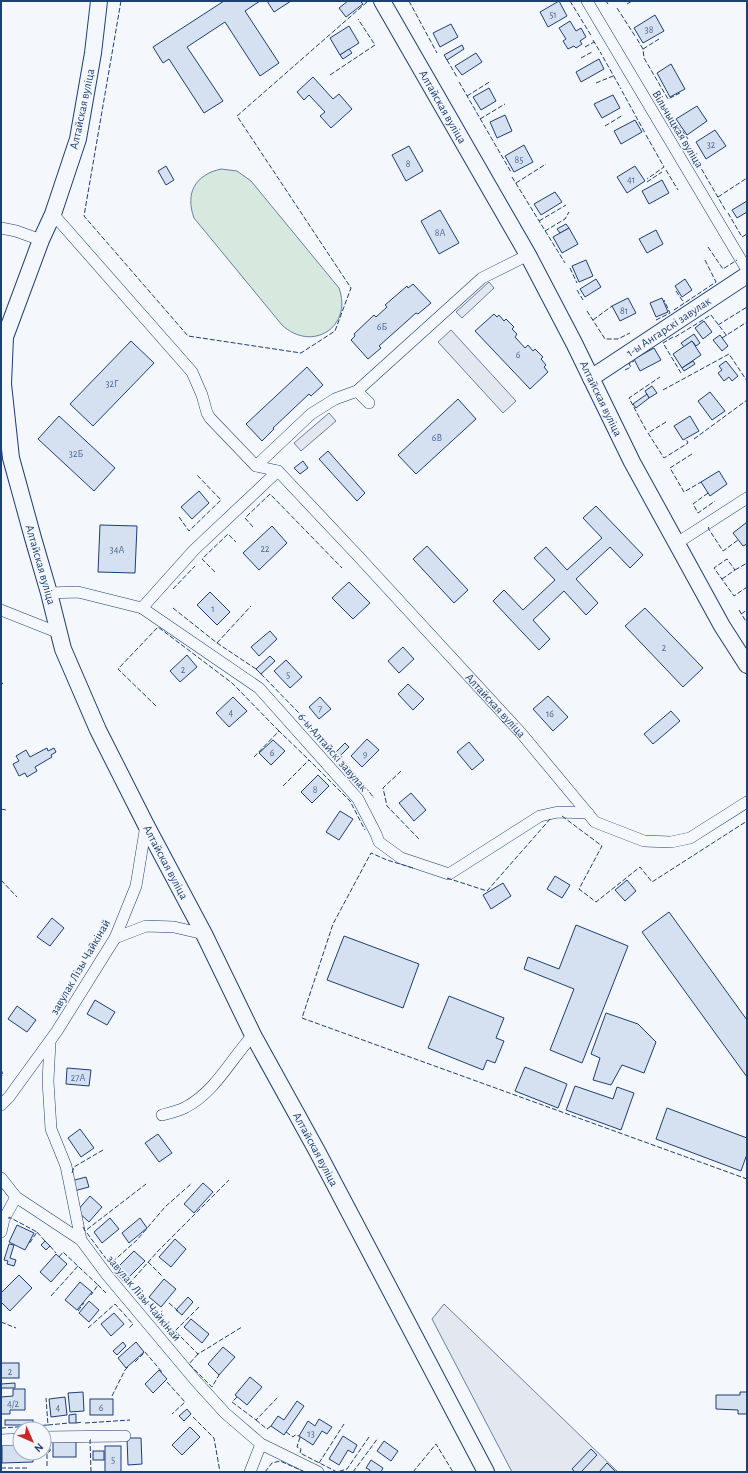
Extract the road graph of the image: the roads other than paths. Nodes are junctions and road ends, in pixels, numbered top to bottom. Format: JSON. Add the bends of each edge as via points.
{"nodes":[{"id":1,"x":99,"y":1,"type":"edge"},
{"id":2,"x":382,"y":1,"type":"edge"},
{"id":3,"x":587,"y":1,"type":"edge"},
{"id":4,"x":53,"y":214,"type":"junction"},
{"id":5,"x":1,"y":228,"type":"edge"},
{"id":6,"x":41,"y":240,"type":"junction"},
{"id":7,"x":528,"y":255,"type":"junction"},
{"id":8,"x":747,"y":270,"type":"edge"},
{"id":9,"x":747,"y":275,"type":"edge"},
{"id":10,"x":3,"y":332,"type":"edge"},
{"id":11,"x":591,"y":378,"type":"junction"},
{"id":12,"x":358,"y":391,"type":"junction"},
{"id":13,"x":369,"y":403,"type":"dead end"},
{"id":14,"x":256,"y":466,"type":"junction"},
{"id":15,"x":278,"y":471,"type":"junction"},
{"id":16,"x":747,"y":498,"type":"edge"},
{"id":17,"x":677,"y":543,"type":"junction"},
{"id":18,"x":49,"y":593,"type":"junction"},
{"id":19,"x":142,"y":608,"type":"junction"},
{"id":20,"x":1,"y":610,"type":"edge"},
{"id":21,"x":59,"y":633,"type":"junction"},
{"id":22,"x":747,"y":666,"type":"edge"},
{"id":23,"x":747,"y":802,"type":"edge"},
{"id":24,"x":588,"y":813,"type":"junction"},
{"id":25,"x":146,"y":825,"type":"junction"},
{"id":26,"x":204,"y":934,"type":"junction"},
{"id":27,"x":115,"y":938,"type":"junction"},
{"id":28,"x":253,"y":1035,"type":"junction"},
{"id":29,"x":50,"y":1041,"type":"junction"},
{"id":30,"x":1,"y":1105,"type":"edge"},
{"id":31,"x":162,"y":1115,"type":"dead end"},
{"id":32,"x":1,"y":1178,"type":"edge"},
{"id":33,"x":16,"y":1197,"type":"junction"},
{"id":34,"x":1,"y":1232,"type":"edge"},
{"id":35,"x":81,"y":1240,"type":"junction"},
{"id":36,"x":125,"y":1436,"type":"dead end"},
{"id":37,"x":52,"y":1437,"type":"edge"},
{"id":38,"x":12,"y":1439,"type":"edge"},
{"id":39,"x":1,"y":1440,"type":"edge"},
{"id":40,"x":261,"y":1444,"type":"junction"},
{"id":41,"x":250,"y":1472,"type":"edge"},
{"id":42,"x":318,"y":1472,"type":"edge"},
{"id":43,"x":486,"y":1472,"type":"edge"}],
"edges":[{"from":1,"to":4,"type":"main road","name":"Алтайская вуліца","via":[[78,139]]},
{"from":2,"to":7,"type":"main road","name":"Алтайская вуліца"},
{"from":3,"to":8,"type":"street","name":"Вільчыцкая вуліца"},
{"from":4,"to":6,"type":"main road","name":"Алтайская вуліца"},
{"from":4,"to":14,"type":"street","via":[[192,372],[210,418]]},
{"from":5,"to":6,"type":"street"},
{"from":6,"to":10,"type":"main road","name":"Алтайская вуліца"},
{"from":7,"to":11,"type":"main road","name":"Алтайская вуліца"},
{"from":7,"to":12,"type":"street","via":[[482,278]]},
{"from":9,"to":11,"type":"main road","name":"1-ы Ангарскі завулак"},
{"from":10,"to":18,"type":"main road","name":"Алтайская вуліца","via":[[3,384],[11,458]]},
{"from":11,"to":17,"type":"main road","name":"Алтайская вуліца","via":[[632,462]]},
{"from":12,"to":13,"type":"street"},
{"from":12,"to":14,"type":"street","via":[[335,399],[311,414]]},
{"from":14,"to":15,"type":"street"},
{"from":15,"to":19,"type":"street","via":[[194,550]]},
{"from":15,"to":24,"type":"street","name":"Алтайская вуліца","via":[[521,733]]},
{"from":16,"to":17,"type":"street"},
{"from":17,"to":22,"type":"main road","name":"Алтайская вуліца"},
{"from":18,"to":19,"type":"street","name":"6-ы Алтайскі завулак","via":[[78,592]]},
{"from":18,"to":21,"type":"main road","name":"Алтайская вуліца"},
{"from":19,"to":24,"type":"street","name":"6-ы Алтайскі завулак","via":[[259,688],[358,799],[378,842],[401,858],[449,874],[540,816],[558,812]]},
{"from":20,"to":21,"type":"street"},
{"from":21,"to":25,"type":"main road","name":"Алтайская вуліца","via":[[62,649],[98,730]]},
{"from":23,"to":24,"type":"street","name":"Алтайская вуліца","via":[[690,838],[671,842],[644,841],[595,822]]},
{"from":25,"to":26,"type":"main road","name":"Алтайская вуліца"},
{"from":25,"to":27,"type":"street","name":"завулак Лізы Чайкінай","via":[[136,886]]},
{"from":26,"to":27,"type":"street","via":[[174,927],[146,926]]},
{"from":26,"to":28,"type":"main road","name":"Алтайская вуліца"},
{"from":27,"to":29,"type":"street","name":"завулак Лізы Чайкінай"},
{"from":28,"to":31,"type":"street","via":[[201,1097],[185,1108]]},
{"from":28,"to":43,"type":"main road","name":"Алтайская вуліца"},
{"from":29,"to":30,"type":"street","name":"завулак Лізы Чайкінай"},
{"from":29,"to":35,"type":"street","via":[[48,1081],[51,1129],[66,1166]]},
{"from":32,"to":33,"type":"street","name":"завулак Лізы Чайкінай"},
{"from":33,"to":34,"type":"street","via":[[4,1219]]},
{"from":33,"to":35,"type":"street","name":"завулак Лізы Чайкінай"},
{"from":35,"to":40,"type":"street","name":"завулак Лізы Чайкінай","via":[[195,1380],[225,1414]]},
{"from":36,"to":37,"type":"street"},
{"from":38,"to":39,"type":"street"},
{"from":40,"to":41,"type":"street"},
{"from":40,"to":42,"type":"street","name":"завулак Лізы Чайкінай"}]}
